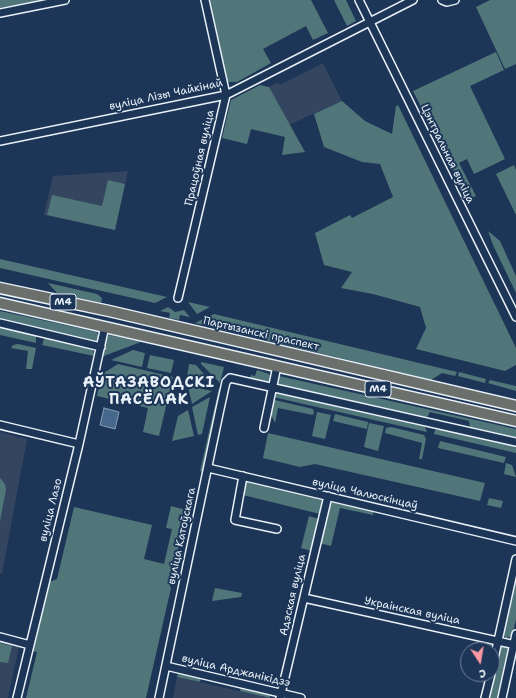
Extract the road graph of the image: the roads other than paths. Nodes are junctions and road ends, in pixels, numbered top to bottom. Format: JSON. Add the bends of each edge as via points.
{"nodes":[{"id":1,"x":65,"y":0,"type":"edge"},
{"id":2,"x":205,"y":0,"type":"edge"},
{"id":3,"x":359,"y":0,"type":"edge"},
{"id":4,"x":412,"y":0,"type":"edge"},
{"id":5,"x":442,"y":0,"type":"edge"},
{"id":6,"x":455,"y":0,"type":"edge"},
{"id":7,"x":0,"y":13,"type":"edge"},
{"id":8,"x":370,"y":22,"type":"junction"},
{"id":9,"x":226,"y":96,"type":"junction"},
{"id":10,"x":0,"y":141,"type":"edge"},
{"id":11,"x":0,"y":288,"type":"edge"},
{"id":12,"x":178,"y":298,"type":"dead end"},
{"id":13,"x":0,"y":303,"type":"edge"},
{"id":14,"x":94,"y":308,"type":"junction"},
{"id":15,"x":127,"y":315,"type":"junction"},
{"id":16,"x":516,"y":317,"type":"edge"},
{"id":17,"x":0,"y":323,"type":"edge"},
{"id":18,"x":89,"y":323,"type":"junction"},
{"id":19,"x":105,"y":326,"type":"junction"},
{"id":20,"x":238,"y":341,"type":"junction"},
{"id":21,"x":101,"y":347,"type":"junction"},
{"id":22,"x":219,"y":353,"type":"junction"},
{"id":23,"x":293,"y":354,"type":"junction"},
{"id":24,"x":277,"y":366,"type":"junction"},
{"id":25,"x":272,"y":388,"type":"junction"},
{"id":26,"x":516,"y":406,"type":"edge"},
{"id":27,"x":516,"y":421,"type":"edge"},
{"id":28,"x":0,"y":425,"type":"edge"},
{"id":29,"x":264,"y":428,"type":"dead end"},
{"id":30,"x":516,"y":442,"type":"edge"},
{"id":31,"x":79,"y":444,"type":"junction"},
{"id":32,"x":208,"y":468,"type":"junction"},
{"id":33,"x":244,"y":476,"type":"junction"},
{"id":34,"x":328,"y":496,"type":"junction"},
{"id":35,"x":277,"y":529,"type":"dead end"},
{"id":36,"x":516,"y":541,"type":"edge"},
{"id":37,"x":516,"y":559,"type":"edge"},
{"id":38,"x":304,"y":598,"type":"junction"},
{"id":39,"x":516,"y":634,"type":"edge"},
{"id":40,"x":0,"y":637,"type":"edge"},
{"id":41,"x":498,"y":641,"type":"junction"},
{"id":42,"x":30,"y":645,"type":"junction"},
{"id":43,"x":515,"y":645,"type":"edge"},
{"id":44,"x":166,"y":666,"type":"junction"},
{"id":45,"x":489,"y":682,"type":"edge"},
{"id":46,"x":280,"y":696,"type":"edge"},
{"id":47,"x":17,"y":698,"type":"edge"},
{"id":48,"x":159,"y":698,"type":"edge"},
{"id":49,"x":301,"y":698,"type":"edge"},
{"id":50,"x":485,"y":698,"type":"edge"},
{"id":51,"x":502,"y":698,"type":"edge"}],
"edges":[{"from":1,"to":7,"type":"street"},
{"from":2,"to":9,"type":"street","name":"Працоўная вуліца"},
{"from":3,"to":8,"type":"street","name":"Цэнтральная вуліца"},
{"from":4,"to":8,"type":"street","name":"вуліца Лізы Чайкінай"},
{"from":5,"to":6,"type":"street"},
{"from":8,"to":9,"type":"street","name":"вуліца Лізы Чайкінай"},
{"from":8,"to":16,"type":"street","name":"Цэнтральная вуліца"},
{"from":9,"to":10,"type":"street","name":"вуліца Лізы Чайкінай"},
{"from":9,"to":12,"type":"street","name":"Працоўная вуліца"},
{"from":11,"to":14,"type":"main road","name":"Партызанскі праспект","number":"М4"},
{"from":13,"to":18,"type":"main road","number":"М4"},
{"from":14,"to":15,"type":"main road","name":"Партызанскі праспект","number":"М4"},
{"from":14,"to":18,"type":"main road","via":[[98,317]]},
{"from":15,"to":19,"type":"main road","via":[[112,318]]},
{"from":15,"to":20,"type":"main road","name":"Партызанскі праспект","number":"М4"},
{"from":17,"to":21,"type":"street"},
{"from":18,"to":19,"type":"main road","number":"М4"},
{"from":19,"to":21,"type":"street","name":"вуліца Лазо"},
{"from":19,"to":22,"type":"main road","number":"М4"},
{"from":20,"to":22,"type":"main road","via":[[241,346],[237,351]]},
{"from":20,"to":23,"type":"main road","name":"Партызанскі праспект","number":"М4"},
{"from":21,"to":31,"type":"street","name":"вуліца Лазо"},
{"from":22,"to":24,"type":"main road","number":"М4"},
{"from":23,"to":24,"type":"main road","via":[[280,360]]},
{"from":23,"to":26,"type":"main road","name":"Партызанскі праспект","number":"М4"},
{"from":24,"to":25,"type":"street"},
{"from":24,"to":27,"type":"main road","number":"М4"},
{"from":25,"to":29,"type":"street"},
{"from":25,"to":30,"type":"street"},
{"from":25,"to":32,"type":"street","name":"вуліца Катоўскага","via":[[232,378],[228,380]]},
{"from":28,"to":31,"type":"street"},
{"from":31,"to":42,"type":"street","name":"вуліца Лазо"},
{"from":32,"to":33,"type":"street","name":"вуліца Чалюскінцаў"},
{"from":32,"to":44,"type":"street","name":"вуліца Катоўскага"},
{"from":33,"to":34,"type":"street","name":"вуліца Чалюскінцаў"},
{"from":33,"to":35,"type":"street","via":[[235,520]]},
{"from":34,"to":36,"type":"street","name":"вуліца Чалюскінцаў"},
{"from":34,"to":38,"type":"street","name":"Адэская вуліца"},
{"from":37,"to":41,"type":"street"},
{"from":38,"to":41,"type":"street","name":"Украінская вуліца"},
{"from":38,"to":46,"type":"street","name":"Адэская вуліца"},
{"from":39,"to":43,"type":"street"},
{"from":40,"to":42,"type":"street"},
{"from":41,"to":43,"type":"street","name":"Украінская вуліца"},
{"from":42,"to":47,"type":"street","name":"вуліца Лазо"},
{"from":43,"to":51,"type":"street"},
{"from":44,"to":46,"type":"street","name":"вуліца Арджанікідзэ"},
{"from":44,"to":48,"type":"street","name":"вуліца Катоўскага"},
{"from":45,"to":50,"type":"street"},
{"from":46,"to":49,"type":"street","name":"вуліца Арджанікідзэ"}]}
